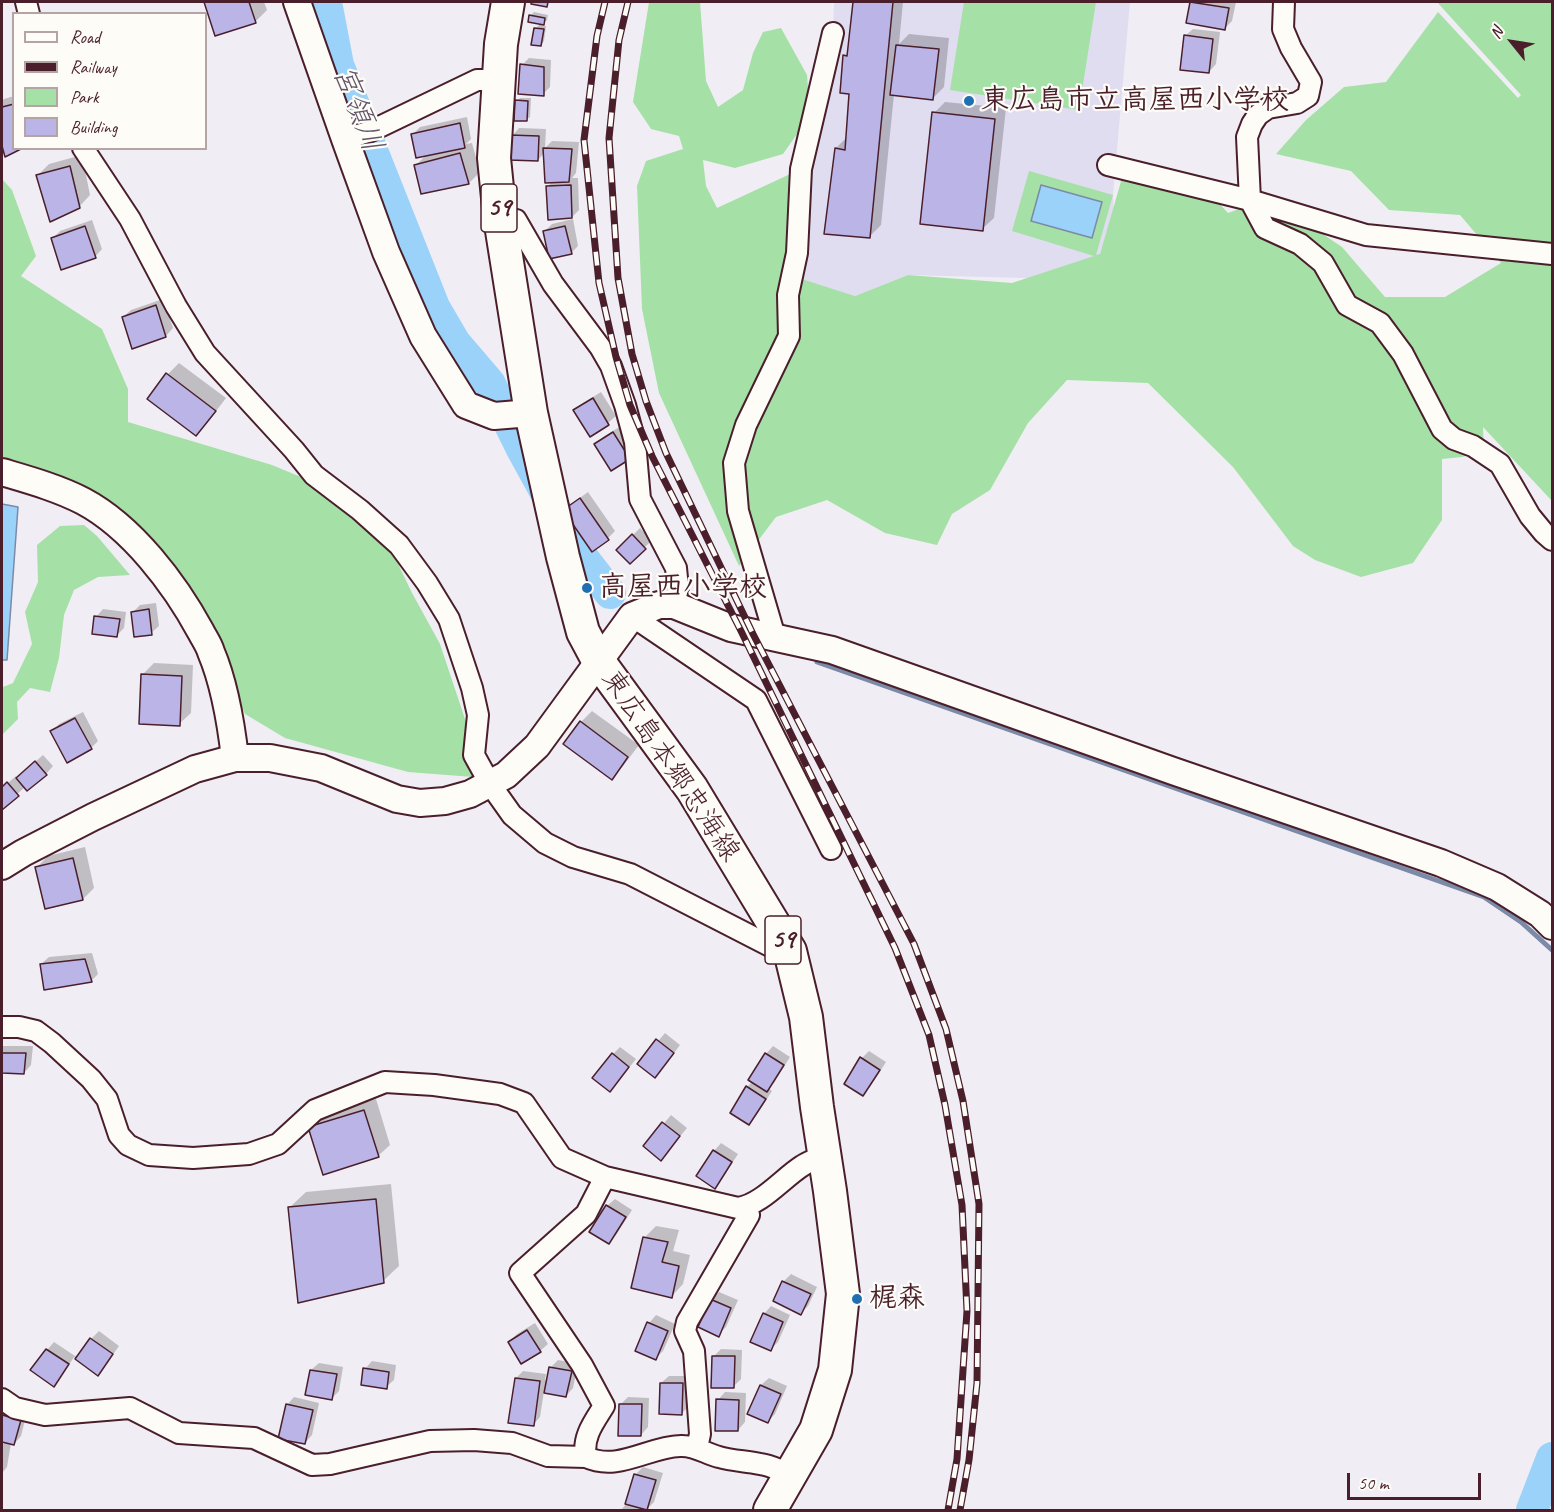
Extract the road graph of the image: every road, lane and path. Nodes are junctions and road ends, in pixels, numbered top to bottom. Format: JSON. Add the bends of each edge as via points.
{"nodes":[{"id":1,"x":297,"y":2,"type":"edge"},
{"id":2,"x":508,"y":2,"type":"edge"},
{"id":3,"x":1284,"y":2,"type":"edge"},
{"id":4,"x":833,"y":33,"type":"dead end"},
{"id":5,"x":498,"y":80,"type":"junction"},
{"id":6,"x":358,"y":135,"type":"junction"},
{"id":7,"x":84,"y":150,"type":"edge"},
{"id":8,"x":1108,"y":165,"type":"dead end"},
{"id":9,"x":1250,"y":200,"type":"junction"},
{"id":10,"x":500,"y":218,"type":"junction"},
{"id":11,"x":1552,"y":254,"type":"edge"},
{"id":12,"x":531,"y":413,"type":"junction"},
{"id":13,"x":2,"y":472,"type":"edge"},
{"id":14,"x":1552,"y":540,"type":"edge"},
{"id":15,"x":674,"y":605,"type":"junction"},
{"id":16,"x":632,"y":616,"type":"junction"},
{"id":17,"x":775,"y":637,"type":"junction"},
{"id":18,"x":599,"y":662,"type":"junction"},
{"id":19,"x":235,"y":758,"type":"junction"},
{"id":20,"x":490,"y":784,"type":"junction"},
{"id":21,"x":831,"y":849,"type":"dead end"},
{"id":22,"x":2,"y":866,"type":"edge"},
{"id":23,"x":1552,"y":926,"type":"edge"},
{"id":24,"x":790,"y":951,"type":"junction"},
{"id":25,"x":2,"y":1027,"type":"edge"},
{"id":26,"x":824,"y":1156,"type":"junction"},
{"id":27,"x":605,"y":1177,"type":"junction"},
{"id":28,"x":746,"y":1207,"type":"junction"},
{"id":29,"x":2,"y":1399,"type":"edge"},
{"id":30,"x":697,"y":1448,"type":"junction"},
{"id":31,"x":586,"y":1457,"type":"junction"},
{"id":32,"x":791,"y":1474,"type":"junction"},
{"id":33,"x":770,"y":1510,"type":"edge"}],
"edges":[{"from":1,"to":6,"type":"street"},
{"from":2,"to":5,"type":"main road","name":"東広島本郷忠海線","number":"59"},
{"from":3,"to":9,"type":"street","via":[[1283,29],[1311,82],[1308,96],[1297,103],[1268,108],[1252,124],[1247,137]]},
{"from":4,"to":17,"type":"street","via":[[801,169],[797,253],[788,295],[789,336],[746,425],[734,463],[738,511]]},
{"from":5,"to":6,"type":"street","via":[[477,80]]},
{"from":5,"to":10,"type":"main road","name":"東広島本郷忠海線","number":"59","via":[[494,158]]},
{"from":6,"to":12,"type":"street","via":[[386,252],[423,336],[466,405],[494,416]]},
{"from":7,"to":20,"type":"street","via":[[130,219],[205,353],[314,474],[399,545],[427,583],[449,619],[472,688],[478,715],[474,755]]},
{"from":8,"to":9,"type":"street"},
{"from":9,"to":11,"type":"street","via":[[1366,235]]},
{"from":9,"to":14,"type":"street","via":[[1265,228],[1300,244],[1323,263],[1347,305],[1380,322],[1403,354],[1442,429],[1500,464],[1530,516]]},
{"from":10,"to":12,"type":"main road","name":"東広島本郷忠海線","number":"59"},
{"from":10,"to":15,"type":"street","via":[[516,220],[553,284],[611,366],[635,442],[640,500],[676,568],[678,588]]},
{"from":12,"to":18,"type":"main road","name":"東広島本郷忠海線","number":"59","via":[[583,632]]},
{"from":13,"to":19,"type":"street","via":[[83,501],[108,518],[158,566],[188,608],[211,651],[224,692]]},
{"from":15,"to":16,"type":"street","via":[[659,605]]},
{"from":15,"to":17,"type":"street","via":[[731,628]]},
{"from":16,"to":18,"type":"street"},
{"from":16,"to":21,"type":"street","via":[[756,700]]},
{"from":17,"to":23,"type":"street","via":[[832,650],[1441,863],[1497,887]]},
{"from":18,"to":20,"type":"street","via":[[537,746],[506,775]]},
{"from":18,"to":24,"type":"main road","name":"東広島本郷忠海線","number":"59","via":[[692,789]]},
{"from":19,"to":20,"type":"street","via":[[270,758],[321,768],[397,799],[420,803],[470,795]]},
{"from":19,"to":22,"type":"street","via":[[195,769]]},
{"from":20,"to":24,"type":"street","via":[[512,815],[545,843],[573,857],[630,874],[780,951]]},
{"from":24,"to":26,"type":"main road","name":"東広島本郷忠海線","number":"59","via":[[806,1017]]},
{"from":25,"to":27,"type":"street","via":[[36,1031],[52,1043],[107,1099],[119,1135],[128,1145],[149,1155],[193,1158],[249,1154],[278,1144],[315,1110],[385,1082],[500,1094],[524,1103],[562,1158]]},
{"from":26,"to":28,"type":"street","via":[[804,1165]]},
{"from":26,"to":32,"type":"main road","name":"東広島本郷忠海線","number":"59","via":[[843,1294],[835,1370],[816,1430]]},
{"from":27,"to":28,"type":"street"},
{"from":27,"to":31,"type":"street","via":[[586,1214],[520,1273],[582,1365],[604,1406],[587,1433]]},
{"from":28,"to":30,"type":"street","via":[[749,1215],[685,1331],[694,1351],[700,1434]]},
{"from":29,"to":31,"type":"street","via":[[15,1408],[45,1415],[130,1408],[179,1433],[254,1438],[312,1465],[430,1441],[512,1443],[548,1456]]},
{"from":30,"to":31,"type":"street","via":[[654,1450],[637,1458],[615,1461]]},
{"from":30,"to":32,"type":"street"},
{"from":32,"to":33,"type":"main road","name":"東広島本郷忠海線","number":"59"}]}
